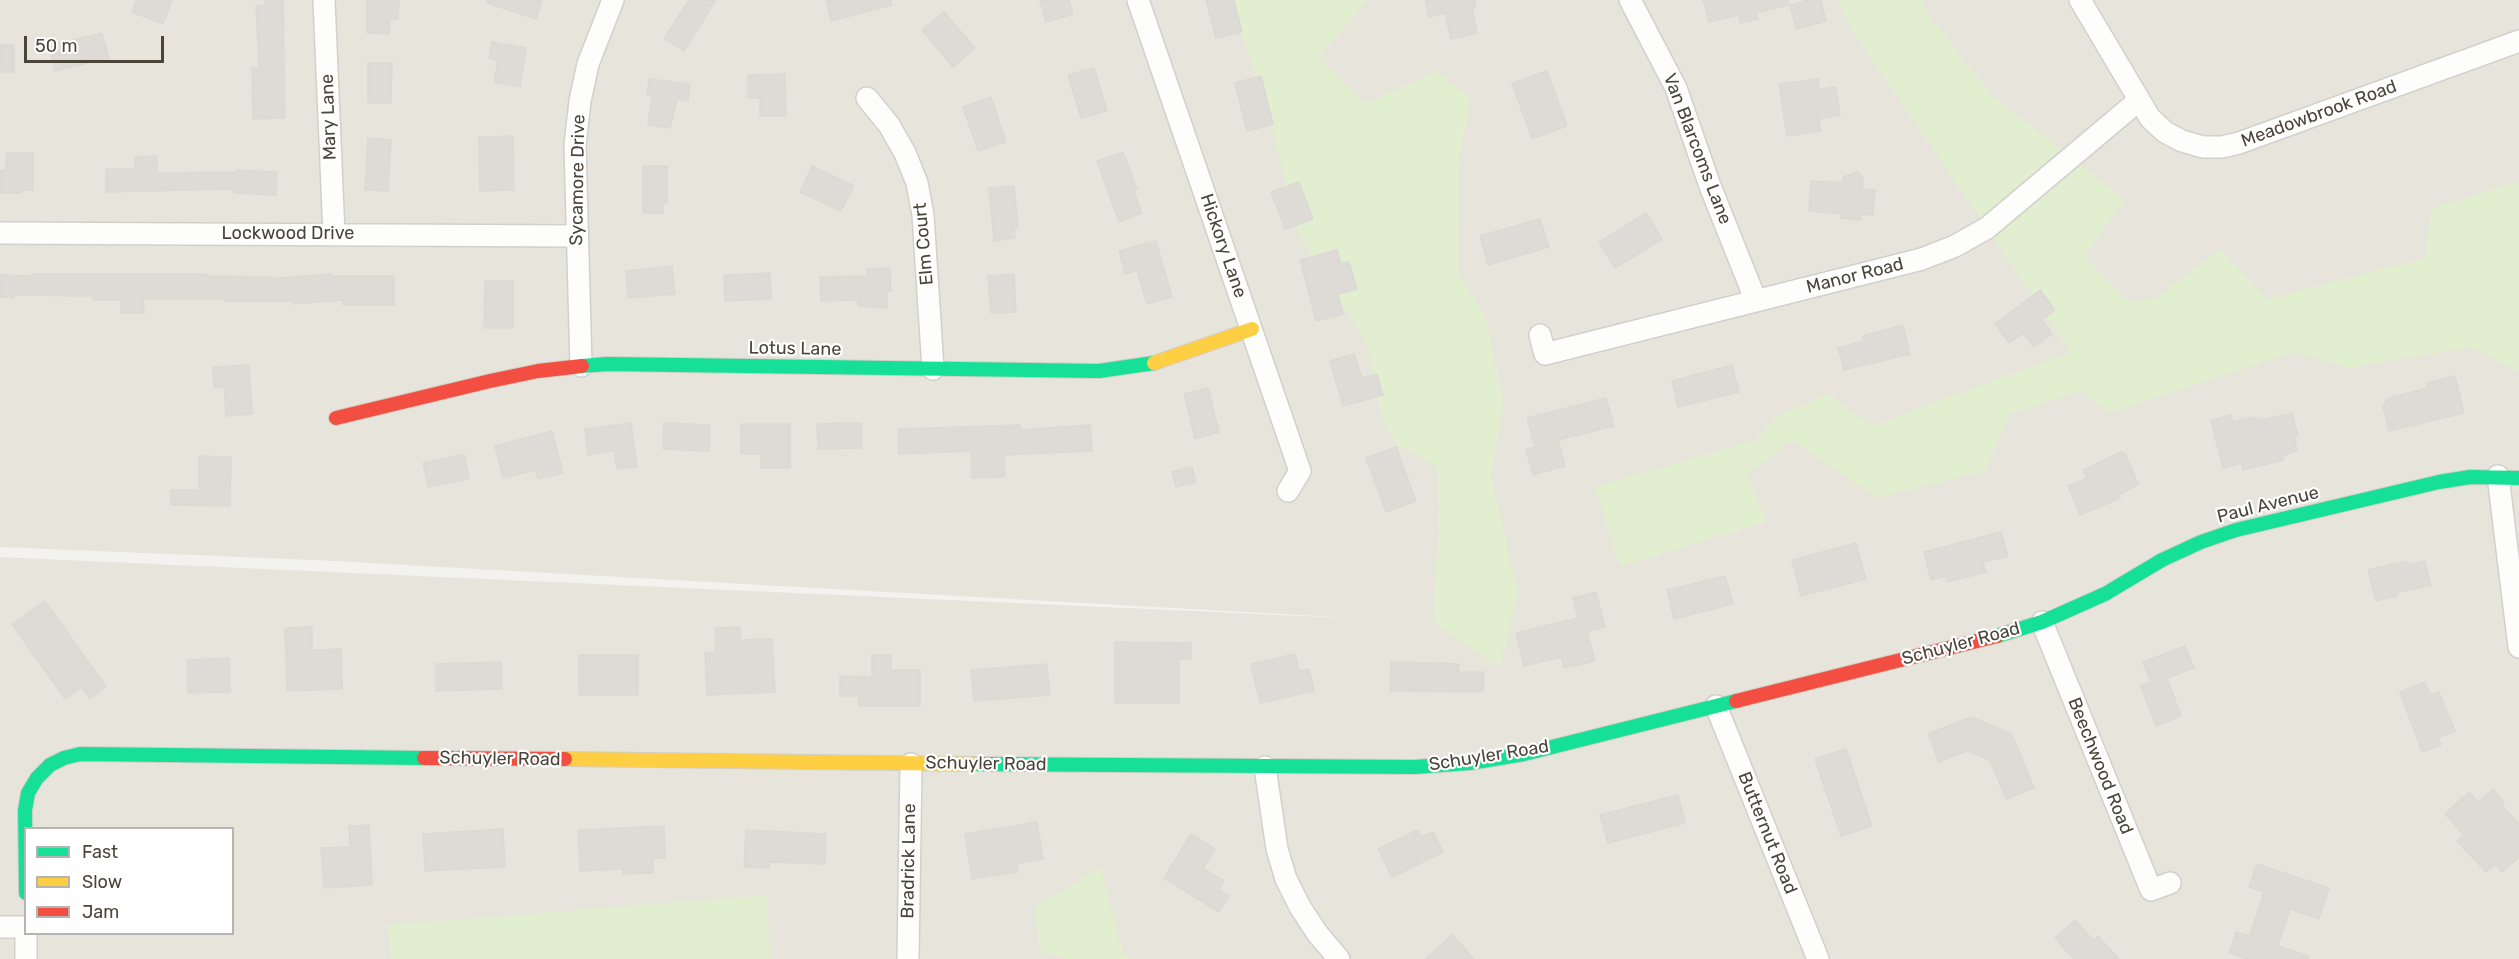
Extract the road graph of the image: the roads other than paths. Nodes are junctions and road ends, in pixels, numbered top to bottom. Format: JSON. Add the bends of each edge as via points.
{"nodes":[{"id":1,"x":324,"y":0,"type":"edge"},
{"id":2,"x":613,"y":0,"type":"edge"},
{"id":3,"x":1138,"y":0,"type":"edge"},
{"id":4,"x":1630,"y":0,"type":"edge"},
{"id":5,"x":2080,"y":0,"type":"edge"},
{"id":6,"x":2519,"y":41,"type":"edge"},
{"id":7,"x":867,"y":98,"type":"dead end"},
{"id":8,"x":2138,"y":101,"type":"junction"},
{"id":9,"x":0,"y":233,"type":"edge"},
{"id":10,"x":334,"y":234,"type":"junction"},
{"id":11,"x":577,"y":236,"type":"junction"},
{"id":12,"x":1756,"y":301,"type":"junction"},
{"id":13,"x":1252,"y":329,"type":"junction"},
{"id":14,"x":1540,"y":335,"type":"dead end"},
{"id":15,"x":581,"y":366,"type":"junction"},
{"id":16,"x":933,"y":369,"type":"junction"},
{"id":17,"x":336,"y":418,"type":"dead end"},
{"id":18,"x":2509,"y":477,"type":"edge"},
{"id":19,"x":1288,"y":491,"type":"dead end"},
{"id":20,"x":2042,"y":622,"type":"junction"},
{"id":21,"x":2519,"y":647,"type":"edge"},
{"id":22,"x":1716,"y":706,"type":"junction"},
{"id":23,"x":911,"y":764,"type":"junction"},
{"id":24,"x":1265,"y":767,"type":"junction"},
{"id":25,"x":25,"y":827,"type":"edge"},
{"id":26,"x":2170,"y":883,"type":"dead end"},
{"id":27,"x":0,"y":927,"type":"edge"},
{"id":28,"x":24,"y":927,"type":"edge"},
{"id":29,"x":26,"y":935,"type":"edge"},
{"id":30,"x":26,"y":959,"type":"edge"},
{"id":31,"x":908,"y":959,"type":"edge"},
{"id":32,"x":1339,"y":959,"type":"edge"},
{"id":33,"x":1818,"y":959,"type":"edge"}],
"edges":[{"from":1,"to":10,"type":"street","name":"Mary Lane"},
{"from":2,"to":11,"type":"street","name":"Sycamore Drive","via":[[588,64],[580,101],[575,145]]},
{"from":3,"to":13,"type":"street","name":"Hickory Lane"},
{"from":4,"to":12,"type":"street","name":"Van Blarcoms Lane","via":[[1676,88]]},
{"from":5,"to":8,"type":"street","name":"Meadowbrook Road"},
{"from":6,"to":8,"type":"street","name":"Meadowbrook Road","via":[[2222,147],[2203,147],[2174,136],[2150,118]]},
{"from":7,"to":16,"type":"street","name":"Elm Court","via":[[889,125],[917,183],[923,215]]},
{"from":8,"to":12,"type":"street","name":"Manor Road","via":[[1987,228],[1955,246],[1922,259]]},
{"from":9,"to":10,"type":"street","name":"Lockwood Drive"},
{"from":10,"to":11,"type":"street","name":"Lockwood Drive"},
{"from":11,"to":15,"type":"street","name":"Sycamore Drive"},
{"from":12,"to":14,"type":"street","name":"Manor Road","via":[[1545,354]]},
{"from":13,"to":16,"type":"street","name":"Lotus Lane","via":[[1168,360],[1132,368]]},
{"from":13,"to":19,"type":"street","name":"Hickory Lane","via":[[1300,471]]},
{"from":15,"to":16,"type":"street","name":"Lotus Lane"},
{"from":15,"to":17,"type":"street","name":"Lotus Lane","via":[[490,381]]},
{"from":18,"to":20,"type":"street","name":"Paul Avenue","via":[[2439,482],[2236,530],[2162,560],[2105,594]]},
{"from":18,"to":21,"type":"street"},
{"from":20,"to":22,"type":"street","name":"Schuyler Road"},
{"from":20,"to":26,"type":"street","name":"Beechwood Road","via":[[2151,890]]},
{"from":22,"to":24,"type":"street","name":"Schuyler Road","via":[[1524,754],[1470,763]]},
{"from":22,"to":33,"type":"street","name":"Butternut Road"},
{"from":23,"to":24,"type":"street","name":"Schuyler Road"},
{"from":23,"to":25,"type":"street","name":"Schuyler Road","via":[[80,754],[50,765],[37,778],[28,794]]},
{"from":23,"to":31,"type":"street","name":"Bradrick Lane"},
{"from":24,"to":32,"type":"street","via":[[1277,849],[1286,879],[1317,933]]},
{"from":27,"to":28,"type":"street"},
{"from":29,"to":30,"type":"street"}]}
